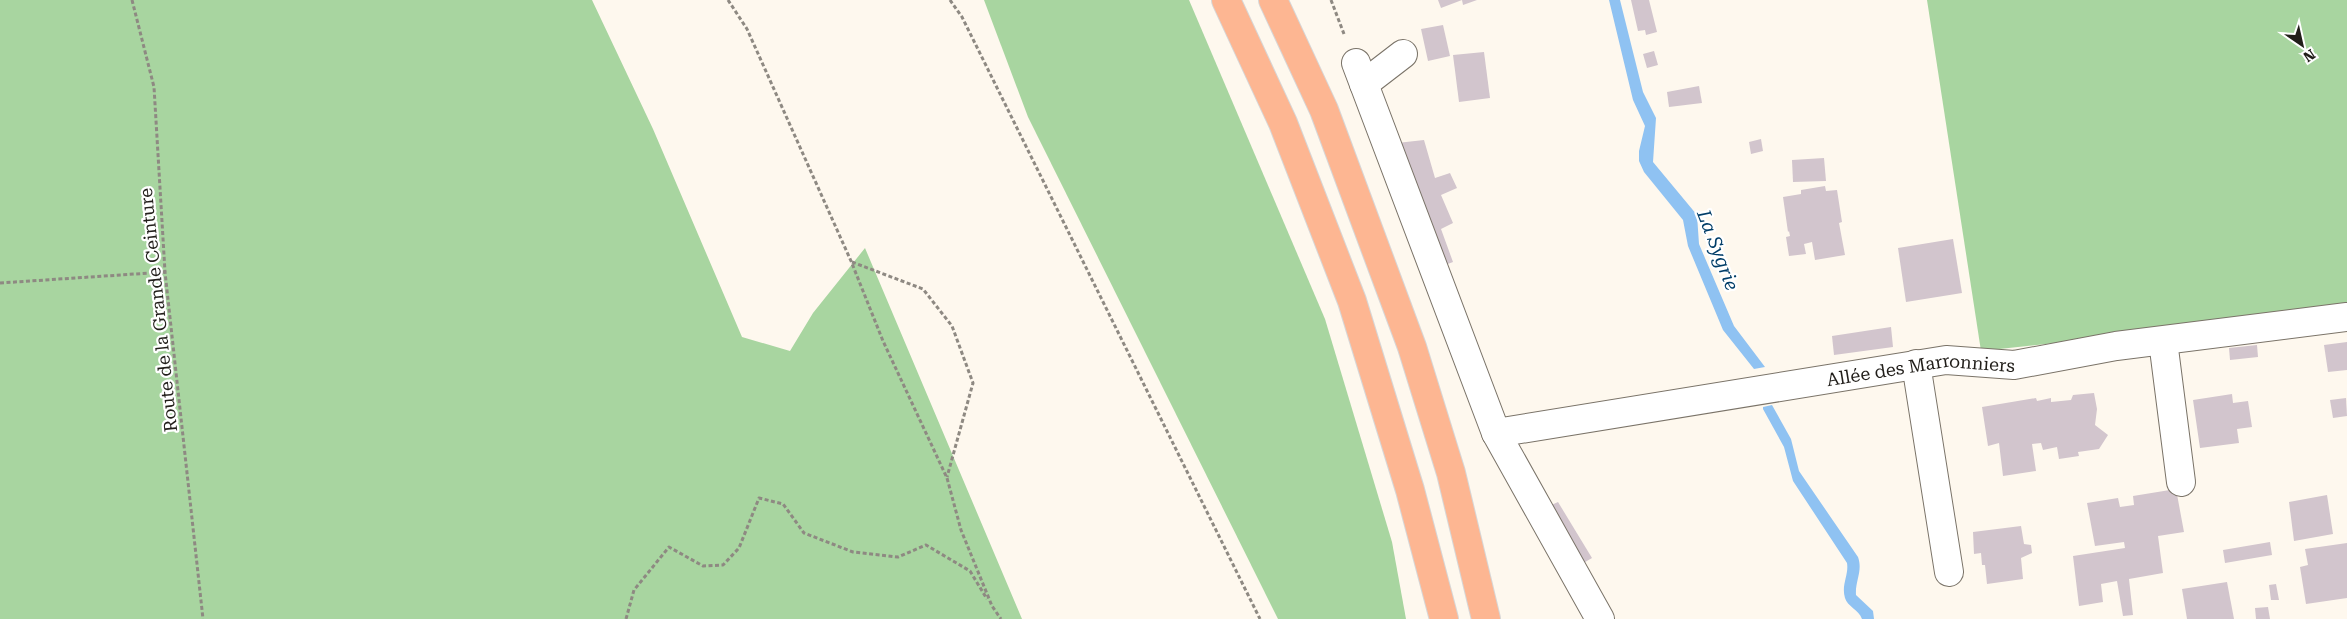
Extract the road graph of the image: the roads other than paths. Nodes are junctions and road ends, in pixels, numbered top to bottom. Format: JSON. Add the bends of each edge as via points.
{"nodes":[{"id":1,"x":1226,"y":0,"type":"edge"},
{"id":2,"x":1272,"y":0,"type":"edge"},
{"id":3,"x":1403,"y":54,"type":"dead end"},
{"id":4,"x":2347,"y":318,"type":"edge"},
{"id":5,"x":2163,"y":341,"type":"junction"},
{"id":6,"x":1916,"y":364,"type":"junction"},
{"id":7,"x":1496,"y":433,"type":"junction"},
{"id":8,"x":2180,"y":482,"type":"dead end"},
{"id":9,"x":1949,"y":572,"type":"dead end"},
{"id":10,"x":1444,"y":619,"type":"edge"},
{"id":11,"x":1486,"y":619,"type":"edge"},
{"id":12,"x":1600,"y":619,"type":"edge"}],
"edges":[{"from":1,"to":10,"type":"highway","via":[[1283,124],[1352,301],[1410,490]]},
{"from":2,"to":11,"type":"highway","via":[[1324,110],[1412,347],[1451,473]]},
{"from":3,"to":7,"type":"street","via":[[1360,74]]},
{"from":4,"to":5,"type":"street","name":"Allée des Marronniers"},
{"from":5,"to":6,"type":"street","name":"Allée des Marronniers","via":[[2014,364],[1946,360]]},
{"from":5,"to":8,"type":"street"},
{"from":6,"to":7,"type":"street","name":"Allée des Marronniers"},
{"from":6,"to":9,"type":"street"},
{"from":7,"to":12,"type":"street"}]}
